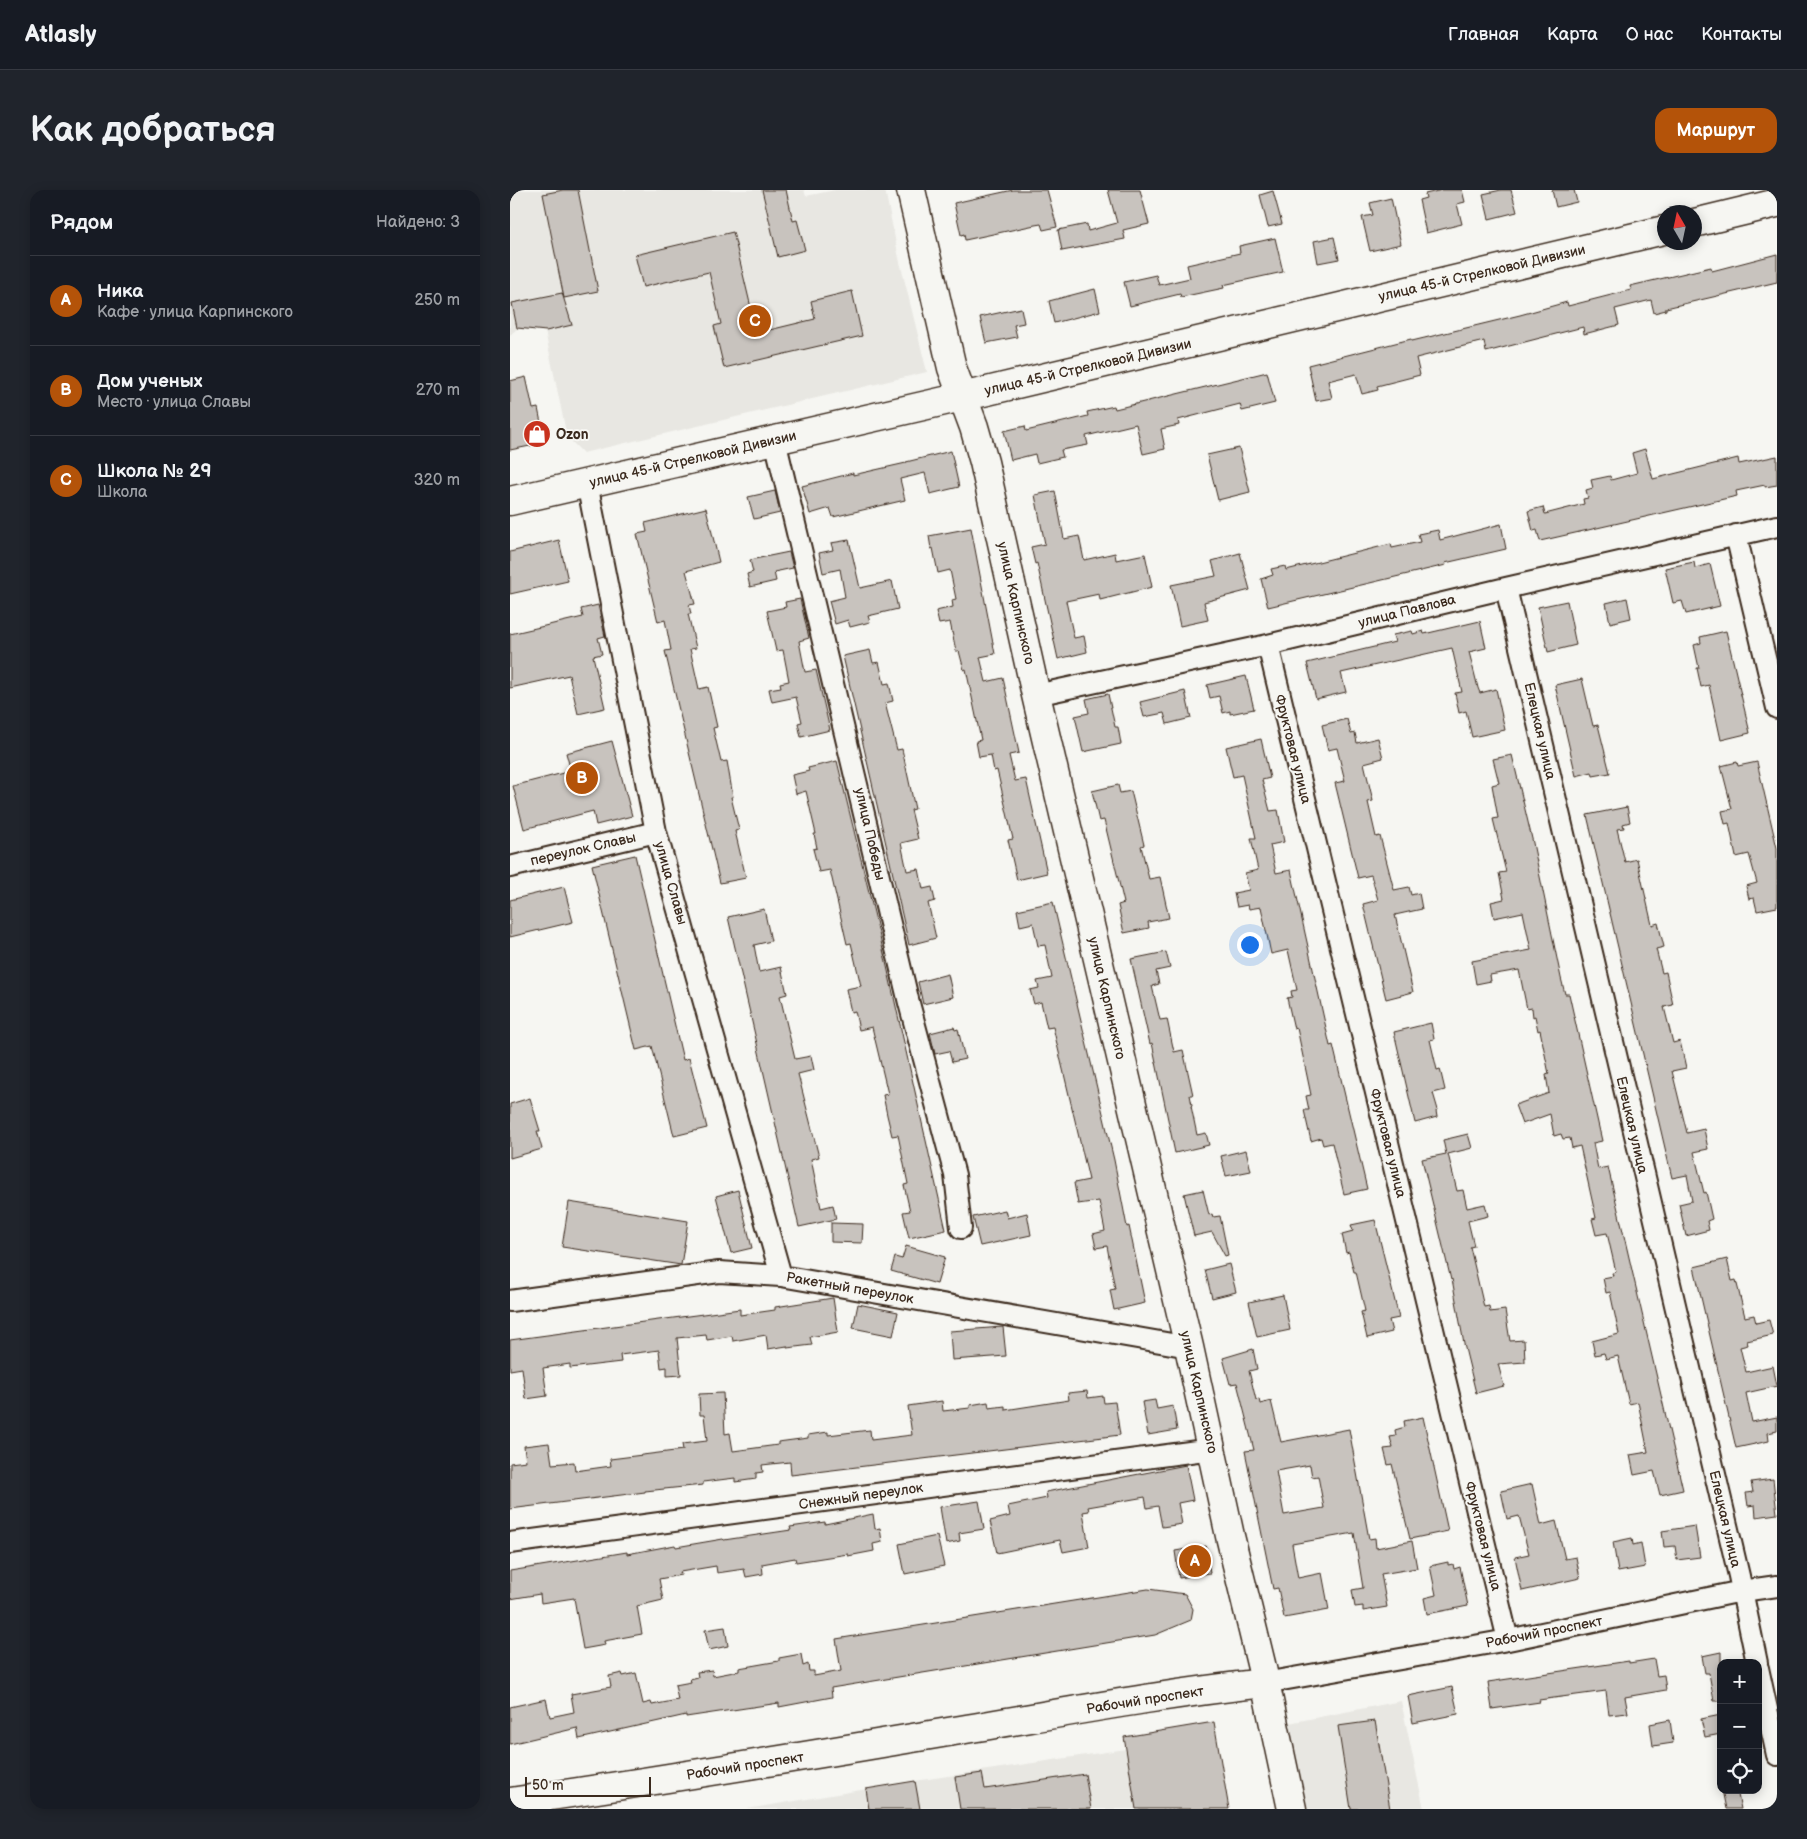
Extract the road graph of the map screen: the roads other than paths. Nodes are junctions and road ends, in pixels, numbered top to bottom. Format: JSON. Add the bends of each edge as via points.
{"nodes":[{"id":1,"x":917,"y":191,"type":"edge"},
{"id":2,"x":1777,"y":203,"type":"edge"},
{"id":3,"x":1702,"y":221,"type":"edge"},
{"id":4,"x":1657,"y":232,"type":"edge"},
{"id":5,"x":962,"y":397,"type":"junction"},
{"id":6,"x":775,"y":440,"type":"junction"},
{"id":7,"x":587,"y":483,"type":"junction"},
{"id":8,"x":510,"y":501,"type":"edge"},
{"id":9,"x":1777,"y":526,"type":"edge"},
{"id":10,"x":1736,"y":536,"type":"junction"},
{"id":11,"x":1506,"y":588,"type":"junction"},
{"id":12,"x":1268,"y":645,"type":"junction"},
{"id":13,"x":1036,"y":695,"type":"junction"},
{"id":14,"x":1777,"y":708,"type":"edge"},
{"id":15,"x":656,"y":832,"type":"junction"},
{"id":16,"x":510,"y":867,"type":"edge"},
{"id":17,"x":961,"y":1228,"type":"dead end"},
{"id":18,"x":781,"y":1276,"type":"junction"},
{"id":19,"x":510,"y":1301,"type":"edge"},
{"id":20,"x":1189,"y":1347,"type":"junction"},
{"id":21,"x":1212,"y":1449,"type":"junction"},
{"id":22,"x":510,"y":1543,"type":"edge"},
{"id":23,"x":1777,"y":1586,"type":"edge"},
{"id":24,"x":1742,"y":1591,"type":"junction"},
{"id":25,"x":1508,"y":1640,"type":"junction"},
{"id":26,"x":1756,"y":1659,"type":"edge"},
{"id":27,"x":1265,"y":1683,"type":"junction"},
{"id":28,"x":1762,"y":1686,"type":"edge"},
{"id":29,"x":1777,"y":1755,"type":"edge"},
{"id":30,"x":510,"y":1802,"type":"edge"},
{"id":31,"x":1292,"y":1809,"type":"edge"}],
"edges":[{"from":1,"to":5,"type":"street","name":"улица Карпинского","via":[[952,368]]},
{"from":2,"to":3,"type":"street"},
{"from":4,"to":5,"type":"street","name":"улица 45-й Стрелковой Дивизии"},
{"from":5,"to":6,"type":"street","name":"улица 45-й Стрелковой Дивизии"},
{"from":5,"to":13,"type":"street","name":"улица Карпинского","via":[[984,462]]},
{"from":6,"to":7,"type":"street","name":"улица 45-й Стрелковой Дивизии"},
{"from":6,"to":17,"type":"street","name":"улица Победы","via":[[909,1003],[955,1175]]},
{"from":7,"to":8,"type":"street","name":"улица 45-й Стрелковой Дивизии"},
{"from":7,"to":15,"type":"street","name":"улица Славы"},
{"from":9,"to":10,"type":"street","name":"улица Павлова"},
{"from":10,"to":11,"type":"street","name":"улица Павлова"},
{"from":10,"to":14,"type":"street"},
{"from":11,"to":12,"type":"street","name":"улица Павлова"},
{"from":11,"to":24,"type":"street","name":"Елецкая улица"},
{"from":12,"to":13,"type":"street","name":"улица Павлова"},
{"from":12,"to":25,"type":"street","name":"Фруктовая улица"},
{"from":13,"to":20,"type":"street","name":"улица Карпинского"},
{"from":15,"to":16,"type":"street","name":"переулок Славы"},
{"from":15,"to":18,"type":"street","name":"улица Славы"},
{"from":18,"to":19,"type":"street","name":"Ракетный переулок","via":[[719,1272]]},
{"from":18,"to":20,"type":"street","name":"Ракетный переулок"},
{"from":20,"to":21,"type":"street","name":"улица Карпинского"},
{"from":21,"to":22,"type":"street","name":"Снежный переулок"},
{"from":21,"to":27,"type":"street","name":"улица Карпинского"},
{"from":23,"to":24,"type":"street","name":"Рабочий проспект"},
{"from":24,"to":25,"type":"street","name":"Рабочий проспект"},
{"from":24,"to":26,"type":"street","name":"Елецкая улица"},
{"from":25,"to":27,"type":"street","name":"Рабочий проспект"},
{"from":27,"to":30,"type":"street","name":"Рабочий проспект"},
{"from":27,"to":31,"type":"street","name":"улица Карпинского"},
{"from":28,"to":29,"type":"street"}]}
